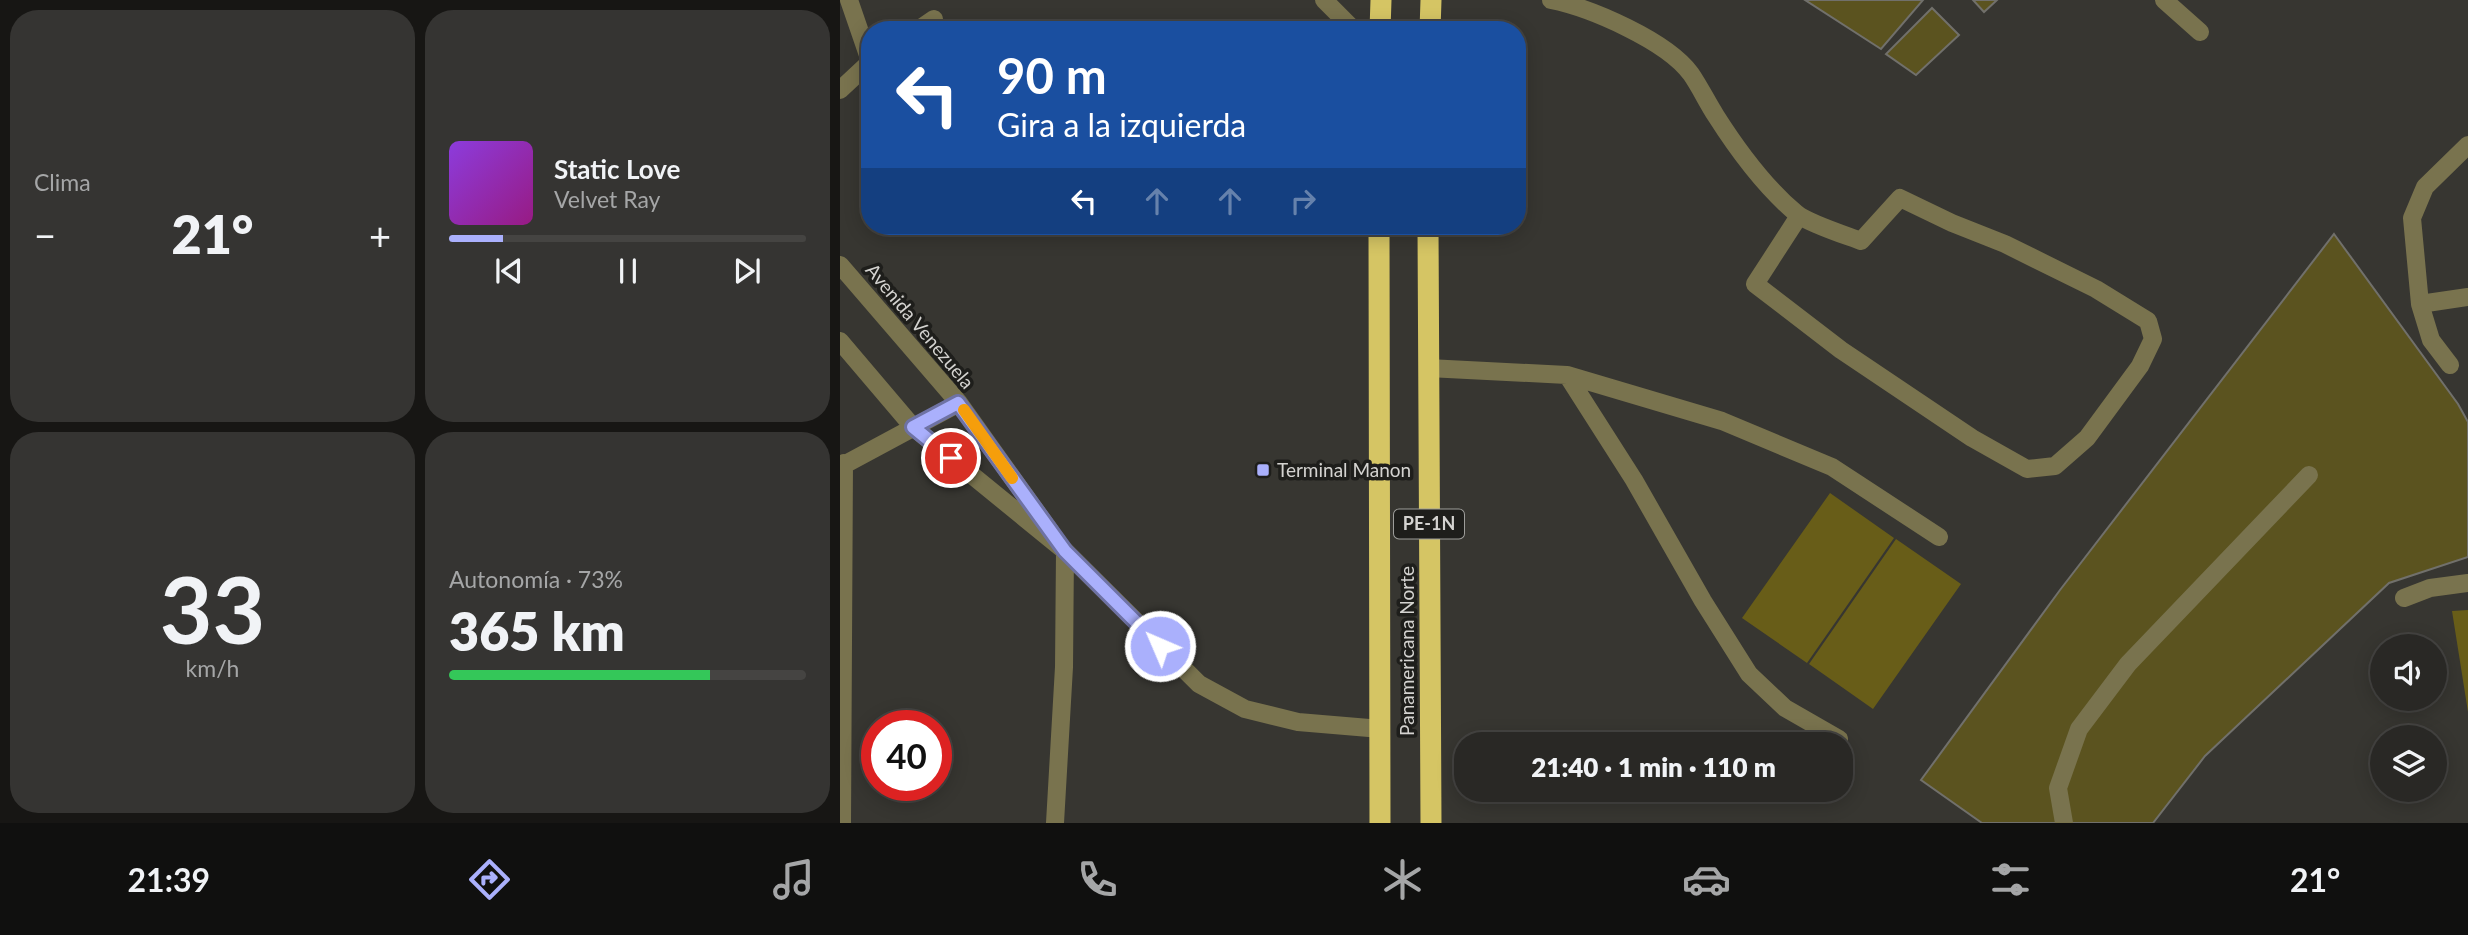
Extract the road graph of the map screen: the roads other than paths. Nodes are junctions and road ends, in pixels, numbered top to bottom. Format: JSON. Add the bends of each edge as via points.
{"nodes":[{"id":1,"x":849,"y":0,"type":"edge"},
{"id":2,"x":1324,"y":0,"type":"edge"},
{"id":3,"x":1381,"y":0,"type":"edge"},
{"id":4,"x":1431,"y":0,"type":"edge"},
{"id":5,"x":1552,"y":0,"type":"edge"},
{"id":6,"x":2164,"y":0,"type":"edge"},
{"id":7,"x":934,"y":19,"type":"dead end"},
{"id":8,"x":931,"y":21,"type":"edge"},
{"id":9,"x":1345,"y":21,"type":"edge"},
{"id":10,"x":1380,"y":21,"type":"edge"},
{"id":11,"x":1430,"y":21,"type":"edge"},
{"id":12,"x":2200,"y":32,"type":"dead end"},
{"id":13,"x":861,"y":35,"type":"edge"},
{"id":14,"x":861,"y":70,"type":"edge"},
{"id":15,"x":840,"y":90,"type":"edge"},
{"id":16,"x":2468,"y":145,"type":"edge"},
{"id":17,"x":1799,"y":216,"type":"junction"},
{"id":18,"x":1379,"y":235,"type":"edge"},
{"id":19,"x":1428,"y":235,"type":"edge"},
{"id":20,"x":840,"y":265,"type":"edge"},
{"id":21,"x":2468,"y":297,"type":"edge"},
{"id":22,"x":2420,"y":304,"type":"junction"},
{"id":23,"x":840,"y":341,"type":"edge"},
{"id":24,"x":2450,"y":365,"type":"dead end"},
{"id":25,"x":1428,"y":368,"type":"junction"},
{"id":26,"x":1567,"y":375,"type":"junction"},
{"id":27,"x":958,"y":403,"type":"junction"},
{"id":28,"x":913,"y":427,"type":"junction"},
{"id":29,"x":842,"y":465,"type":"edge"},
{"id":30,"x":2309,"y":475,"type":"dead end"},
{"id":31,"x":1939,"y":537,"type":"dead end"},
{"id":32,"x":1065,"y":551,"type":"junction"},
{"id":33,"x":2468,"y":583,"type":"edge"},
{"id":34,"x":2404,"y":598,"type":"dead end"},
{"id":35,"x":841,"y":704,"type":"edge"},
{"id":36,"x":1381,"y":729,"type":"junction"},
{"id":37,"x":1827,"y":732,"type":"edge"},
{"id":38,"x":842,"y":823,"type":"edge"},
{"id":39,"x":1055,"y":823,"type":"edge"},
{"id":40,"x":1380,"y":823,"type":"edge"},
{"id":41,"x":1431,"y":823,"type":"edge"},
{"id":42,"x":2064,"y":823,"type":"edge"}],
"edges":[{"from":1,"to":13,"type":"street"},
{"from":2,"to":9,"type":"street"},
{"from":3,"to":10,"type":"highway"},
{"from":4,"to":11,"type":"highway"},
{"from":5,"to":17,"type":"street","via":[[1606,19],[1671,55],[1690,74],[1742,157]]},
{"from":6,"to":12,"type":"street"},
{"from":7,"to":8,"type":"street"},
{"from":14,"to":15,"type":"street"},
{"from":16,"to":22,"type":"street","via":[[2425,187],[2414,211]]},
{"from":17,"to":17,"type":"street","via":[[1755,284],[1841,350],[1972,438],[2027,469],[2055,466],[2087,438],[2140,366],[2153,339],[2148,321],[2096,289],[1900,198],[1861,241]]},
{"from":18,"to":36,"type":"highway","name":"Panamericana Norte","number":"PE-1N"},
{"from":19,"to":25,"type":"highway","name":"Panamericana Norte","number":"PE-1N"},
{"from":20,"to":27,"type":"street","name":"Avenida Venezuela"},
{"from":21,"to":22,"type":"street"},
{"from":22,"to":24,"type":"street","via":[[2431,340]]},
{"from":23,"to":28,"type":"street","name":"Avenida Venezuela"},
{"from":25,"to":26,"type":"street"},
{"from":25,"to":41,"type":"highway","name":"Panamericana Norte","number":"PE-1N"},
{"from":26,"to":31,"type":"street","via":[[1722,421],[1832,467]]},
{"from":26,"to":37,"type":"street","via":[[1749,674],[1785,708]]},
{"from":27,"to":28,"type":"street"},
{"from":27,"to":32,"type":"street","name":"Avenida Venezuela"},
{"from":28,"to":29,"type":"street"},
{"from":28,"to":32,"type":"street","name":"Avenida Venezuela"},
{"from":29,"to":35,"type":"street"},
{"from":30,"to":42,"type":"street","via":[[2128,664],[2079,729],[2058,788]]},
{"from":32,"to":36,"type":"street","name":"Avenida Venezuela","via":[[1199,684],[1245,709],[1298,722]]},
{"from":32,"to":39,"type":"street"},
{"from":33,"to":34,"type":"street","via":[[2430,588]]},
{"from":35,"to":38,"type":"street"},
{"from":36,"to":40,"type":"highway","name":"Panamericana Norte","number":"PE-1N"}]}
